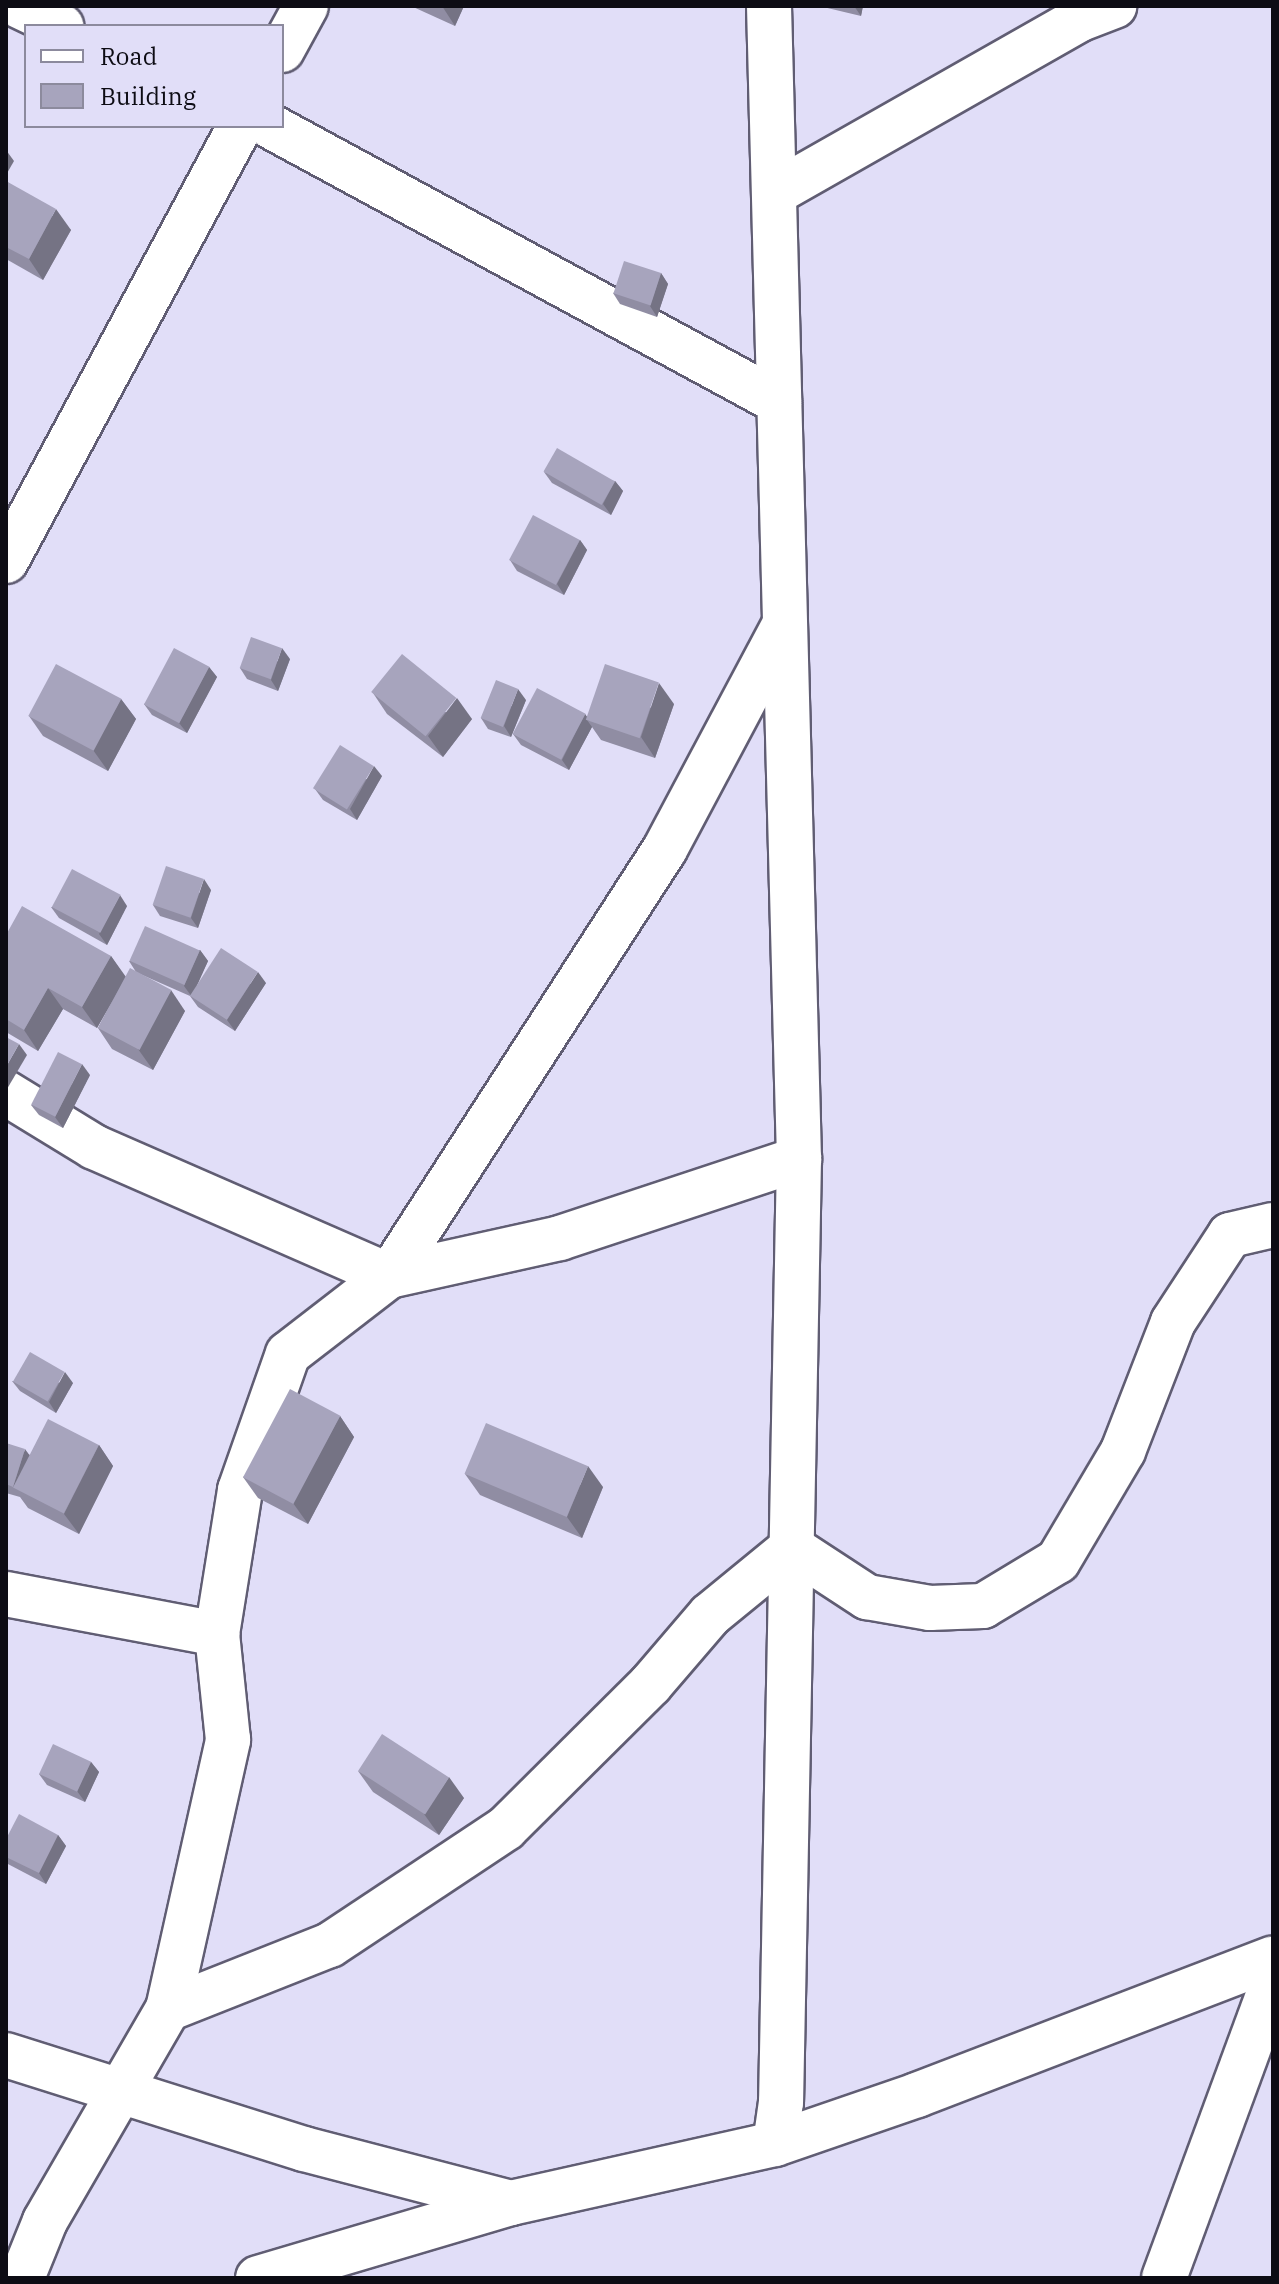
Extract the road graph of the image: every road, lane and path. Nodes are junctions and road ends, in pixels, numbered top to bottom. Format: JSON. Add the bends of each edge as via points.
{"nodes":[{"id":1,"x":19,"y":6,"type":"edge"},
{"id":2,"x":769,"y":6,"type":"edge"},
{"id":3,"x":1114,"y":6,"type":"edge"},
{"id":4,"x":57,"y":24,"type":"edge"},
{"id":5,"x":239,"y":128,"type":"edge"},
{"id":6,"x":274,"y":128,"type":"edge"},
{"id":7,"x":774,"y":193,"type":"junction"},
{"id":8,"x":779,"y":402,"type":"junction"},
{"id":9,"x":6,"y":561,"type":"edge"},
{"id":10,"x":785,"y":624,"type":"junction"},
{"id":11,"x":6,"y":1093,"type":"edge"},
{"id":12,"x":799,"y":1159,"type":"junction"},
{"id":13,"x":1273,"y":1225,"type":"edge"},
{"id":14,"x":389,"y":1276,"type":"junction"},
{"id":15,"x":792,"y":1548,"type":"junction"},
{"id":16,"x":6,"y":1594,"type":"edge"},
{"id":17,"x":217,"y":1634,"type":"junction"},
{"id":18,"x":1273,"y":1958,"type":"edge"},
{"id":19,"x":1273,"y":1982,"type":"edge"},
{"id":20,"x":168,"y":2009,"type":"junction"},
{"id":21,"x":6,"y":2055,"type":"edge"},
{"id":22,"x":121,"y":2091,"type":"junction"},
{"id":23,"x":775,"y":2144,"type":"junction"},
{"id":24,"x":511,"y":2203,"type":"junction"},
{"id":25,"x":22,"y":2278,"type":"edge"},
{"id":26,"x":258,"y":2278,"type":"edge"},
{"id":27,"x":1164,"y":2278,"type":"edge"}],
"edges":[{"from":1,"to":4,"type":"street"},
{"from":2,"to":7,"type":"street"},
{"from":3,"to":7,"type":"street","via":[[1078,20]]},
{"from":5,"to":9,"type":"street"},
{"from":6,"to":8,"type":"street"},
{"from":7,"to":8,"type":"street"},
{"from":8,"to":10,"type":"street"},
{"from":10,"to":12,"type":"street"},
{"from":10,"to":14,"type":"street","via":[[665,849]]},
{"from":11,"to":14,"type":"street","via":[[94,1147]]},
{"from":12,"to":14,"type":"street","via":[[560,1238]]},
{"from":12,"to":15,"type":"street"},
{"from":13,"to":15,"type":"street","via":[[1230,1235],[1173,1322],[1123,1451],[1058,1561],[983,1606],[930,1608],[867,1597]]},
{"from":14,"to":17,"type":"street","via":[[288,1354],[240,1490]]},
{"from":15,"to":20,"type":"street","via":[[710,1615],[650,1685],[506,1828],[330,1945]]},
{"from":15,"to":23,"type":"street","via":[[781,2102]]},
{"from":16,"to":17,"type":"street"},
{"from":17,"to":20,"type":"street","via":[[228,1740]]},
{"from":18,"to":23,"type":"street"},
{"from":19,"to":27,"type":"street"},
{"from":20,"to":22,"type":"street"},
{"from":21,"to":22,"type":"street"},
{"from":22,"to":24,"type":"street","via":[[304,2149]]},
{"from":22,"to":25,"type":"street","via":[[45,2221]]},
{"from":23,"to":24,"type":"street"},
{"from":24,"to":26,"type":"street"}]}
